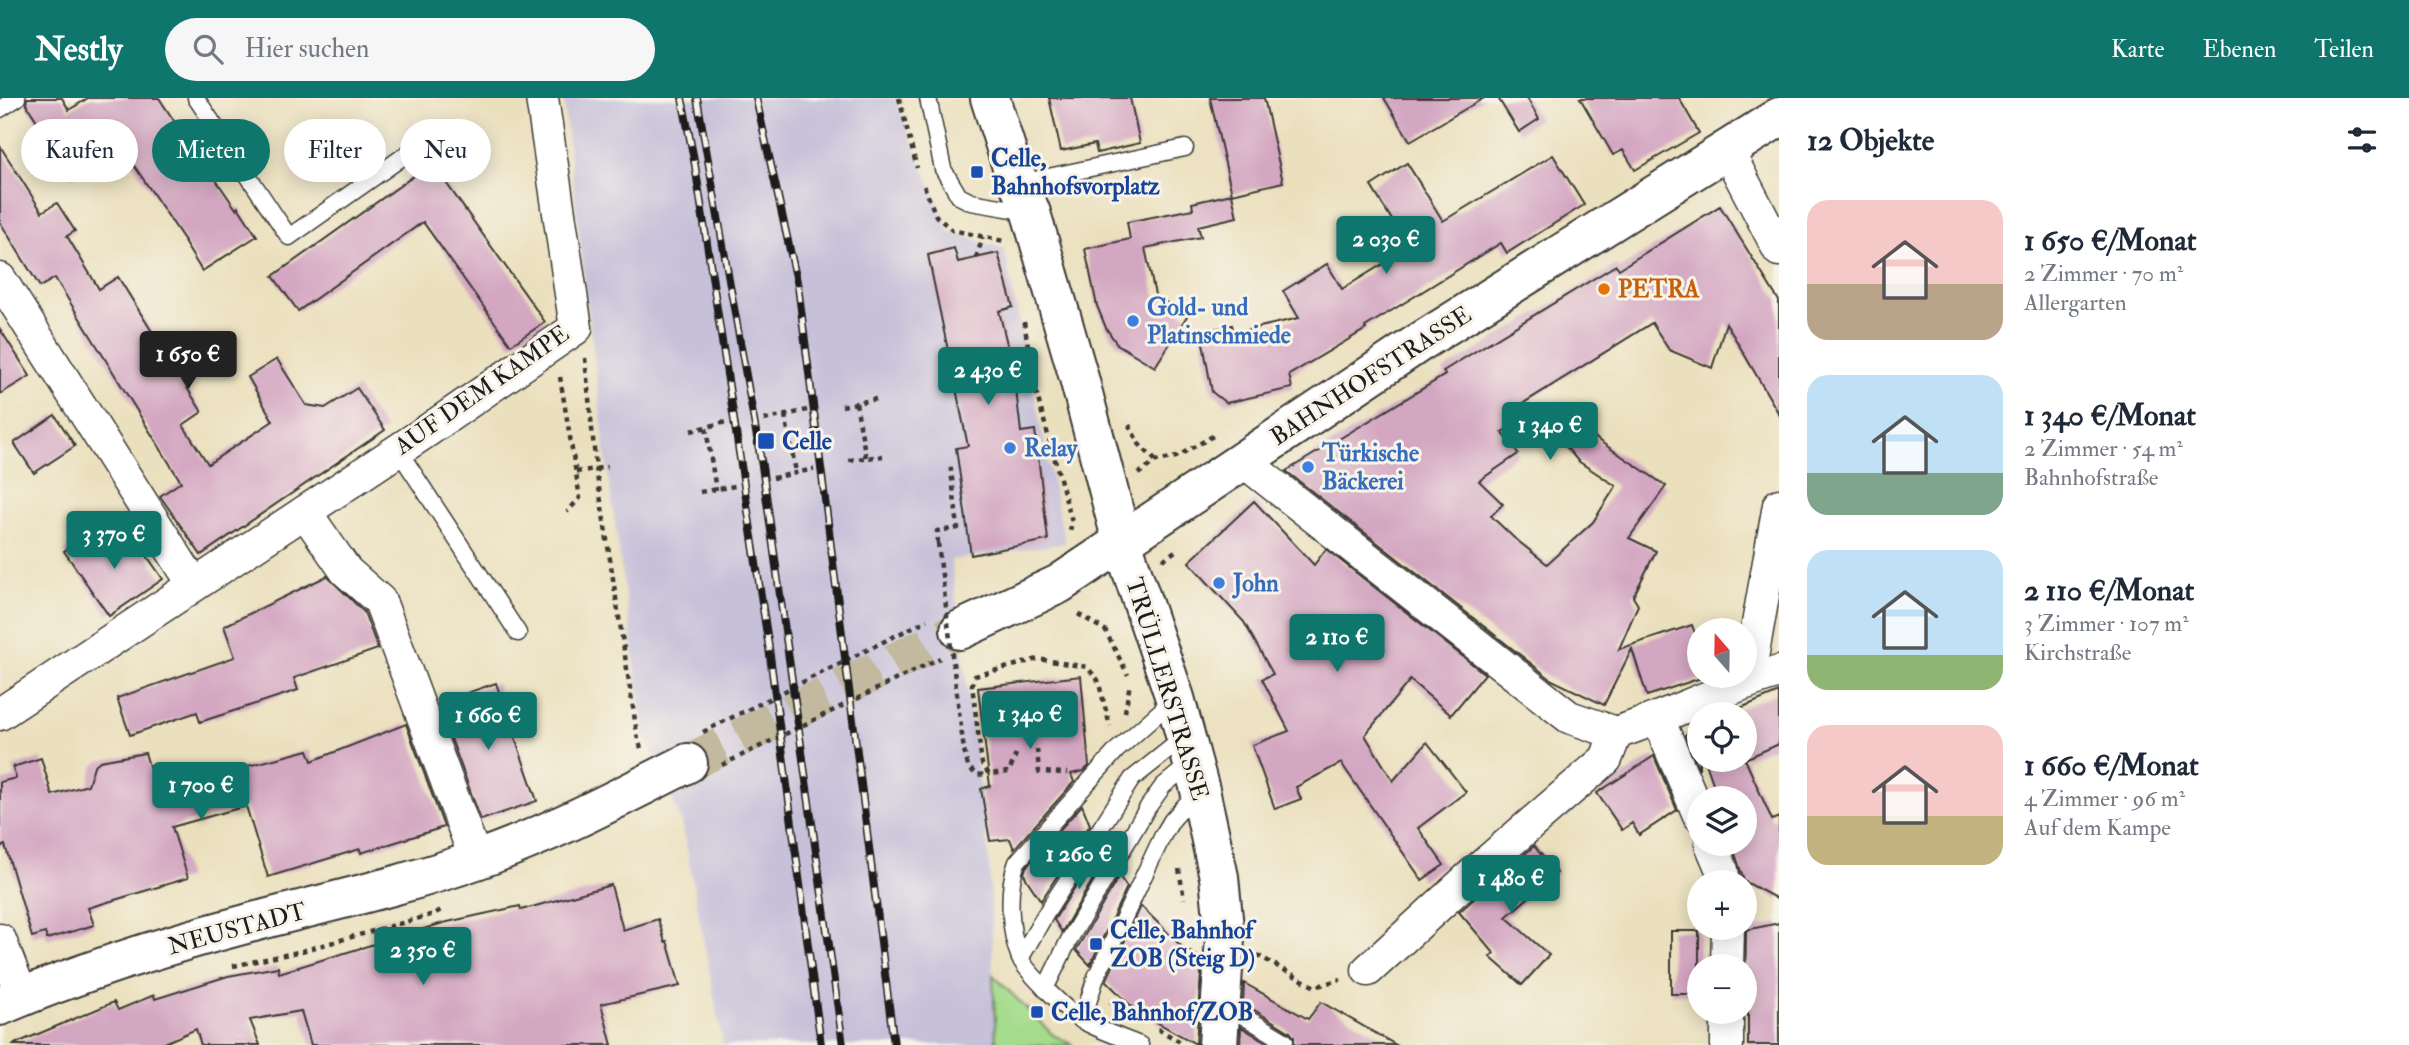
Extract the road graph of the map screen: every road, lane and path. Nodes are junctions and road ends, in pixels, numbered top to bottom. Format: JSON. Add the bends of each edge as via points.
{"nodes":[{"id":1,"x":17,"y":98,"type":"edge"},
{"id":2,"x":195,"y":98,"type":"edge"},
{"id":3,"x":542,"y":98,"type":"edge"},
{"id":4,"x":928,"y":98,"type":"edge"},
{"id":5,"x":990,"y":98,"type":"edge"},
{"id":6,"x":0,"y":109,"type":"edge"},
{"id":7,"x":1779,"y":117,"type":"edge"},
{"id":8,"x":1185,"y":148,"type":"dead end"},
{"id":9,"x":1727,"y":150,"type":"junction"},
{"id":10,"x":400,"y":159,"type":"edge"},
{"id":11,"x":985,"y":203,"type":"junction"},
{"id":12,"x":1021,"y":213,"type":"junction"},
{"id":13,"x":983,"y":237,"type":"dead end"},
{"id":14,"x":1779,"y":250,"type":"edge"},
{"id":15,"x":976,"y":258,"type":"dead end"},
{"id":16,"x":0,"y":279,"type":"edge"},
{"id":17,"x":1022,"y":309,"type":"dead end"},
{"id":18,"x":576,"y":328,"type":"junction"},
{"id":19,"x":541,"y":352,"type":"junction"},
{"id":20,"x":1035,"y":388,"type":"junction"},
{"id":21,"x":1016,"y":393,"type":"dead end"},
{"id":22,"x":876,"y":399,"type":"dead end"},
{"id":23,"x":856,"y":403,"type":"junction"},
{"id":24,"x":842,"y":406,"type":"dead end"},
{"id":25,"x":807,"y":410,"type":"dead end"},
{"id":26,"x":785,"y":415,"type":"junction"},
{"id":27,"x":764,"y":420,"type":"dead end"},
{"id":28,"x":726,"y":422,"type":"dead end"},
{"id":29,"x":706,"y":428,"type":"junction"},
{"id":30,"x":691,"y":431,"type":"dead end"},
{"id":31,"x":398,"y":450,"type":"junction"},
{"id":32,"x":883,"y":456,"type":"dead end"},
{"id":33,"x":866,"y":458,"type":"junction"},
{"id":34,"x":849,"y":460,"type":"dead end"},
{"id":35,"x":1242,"y":460,"type":"junction"},
{"id":36,"x":950,"y":463,"type":"dead end"},
{"id":37,"x":607,"y":467,"type":"dead end"},
{"id":38,"x":596,"y":469,"type":"junction"},
{"id":39,"x":814,"y":469,"type":"dead end"},
{"id":40,"x":576,"y":472,"type":"junction"},
{"id":41,"x":796,"y":472,"type":"junction"},
{"id":42,"x":773,"y":478,"type":"dead end"},
{"id":43,"x":735,"y":486,"type":"dead end"},
{"id":44,"x":716,"y":490,"type":"junction"},
{"id":45,"x":700,"y":492,"type":"dead end"},
{"id":46,"x":1779,"y":505,"type":"edge"},
{"id":47,"x":304,"y":512,"type":"junction"},
{"id":48,"x":567,"y":512,"type":"dead end"},
{"id":49,"x":1122,"y":542,"type":"junction"},
{"id":50,"x":1066,"y":547,"type":"dead end"},
{"id":51,"x":194,"y":585,"type":"junction"},
{"id":52,"x":949,"y":623,"type":"junction"},
{"id":53,"x":1757,"y":630,"type":"edge"},
{"id":54,"x":517,"y":633,"type":"dead end"},
{"id":55,"x":1779,"y":672,"type":"edge"},
{"id":56,"x":1757,"y":678,"type":"edge"},
{"id":57,"x":1731,"y":688,"type":"edge"},
{"id":58,"x":1175,"y":698,"type":"junction"},
{"id":59,"x":0,"y":714,"type":"edge"},
{"id":60,"x":1658,"y":719,"type":"junction"},
{"id":61,"x":1616,"y":733,"type":"junction"},
{"id":62,"x":638,"y":740,"type":"dead end"},
{"id":63,"x":1037,"y":749,"type":"dead end"},
{"id":64,"x":1117,"y":750,"type":"junction"},
{"id":65,"x":1016,"y":754,"type":"dead end"},
{"id":66,"x":700,"y":755,"type":"junction"},
{"id":67,"x":1193,"y":762,"type":"junction"},
{"id":68,"x":1074,"y":773,"type":"dead end"},
{"id":69,"x":989,"y":774,"type":"junction"},
{"id":70,"x":1687,"y":788,"type":"edge"},
{"id":71,"x":476,"y":860,"type":"junction"},
{"id":72,"x":445,"y":908,"type":"dead end"},
{"id":73,"x":1225,"y":938,"type":"junction"},
{"id":74,"x":0,"y":940,"type":"edge"},
{"id":75,"x":1020,"y":959,"type":"junction"},
{"id":76,"x":231,"y":967,"type":"dead end"},
{"id":77,"x":1368,"y":970,"type":"joint"},
{"id":78,"x":1045,"y":989,"type":"junction"},
{"id":79,"x":11,"y":1001,"type":"edge"},
{"id":80,"x":1221,"y":1002,"type":"junction"},
{"id":81,"x":1082,"y":1021,"type":"junction"},
{"id":82,"x":1727,"y":1024,"type":"edge"},
{"id":83,"x":1285,"y":1041,"type":"dead end"},
{"id":84,"x":1140,"y":1045,"type":"edge"},
{"id":85,"x":1218,"y":1045,"type":"edge"},
{"id":86,"x":1727,"y":1045,"type":"edge"}],
"edges":[{"from":1,"to":6,"type":"lane"},
{"from":2,"to":10,"type":"lane","via":[[289,237]]},
{"from":3,"to":18,"type":"street","name":"AUF DEM KAMPE"},
{"from":4,"to":11,"type":"lane","via":[[943,169],[959,196]]},
{"from":5,"to":12,"type":"main road","name":"TRÜLLERSTRASSE"},
{"from":7,"to":9,"type":"main road","name":"BAHNHOFSTRASSE"},
{"from":8,"to":12,"type":"lane"},
{"from":9,"to":14,"type":"street"},
{"from":9,"to":35,"type":"main road","name":"BAHNHOFSTRASSE"},
{"from":11,"to":12,"type":"lane"},
{"from":11,"to":12,"type":"path","via":[[1007,229]]},
{"from":12,"to":49,"type":"main road","name":"TRÜLLERSTRASSE"},
{"from":13,"to":15,"type":"path"},
{"from":16,"to":51,"type":"street"},
{"from":17,"to":20,"type":"path"},
{"from":18,"to":19,"type":"street","name":"AUF DEM KAMPE"},
{"from":18,"to":38,"type":"path","via":[[583,340]]},
{"from":19,"to":31,"type":"street","name":"AUF DEM KAMPE"},
{"from":19,"to":40,"type":"path","via":[[560,378]]},
{"from":20,"to":21,"type":"path"},
{"from":20,"to":50,"type":"path","via":[[1072,522]]},
{"from":22,"to":23,"type":"path"},
{"from":23,"to":24,"type":"path"},
{"from":23,"to":33,"type":"path"},
{"from":25,"to":26,"type":"path"},
{"from":26,"to":27,"type":"path"},
{"from":26,"to":41,"type":"path"},
{"from":28,"to":29,"type":"path"},
{"from":29,"to":30,"type":"path"},
{"from":29,"to":44,"type":"path"},
{"from":31,"to":47,"type":"street","name":"AUF DEM KAMPE"},
{"from":31,"to":54,"type":"lane"},
{"from":32,"to":33,"type":"path"},
{"from":33,"to":34,"type":"path"},
{"from":35,"to":49,"type":"main road","name":"BAHNHOFSTRASSE"},
{"from":35,"to":61,"type":"street","via":[[1569,717]]},
{"from":36,"to":69,"type":"path","bridge":true,"via":[[958,528],[937,531],[964,751],[976,775]]},
{"from":37,"to":38,"type":"path"},
{"from":38,"to":40,"type":"path"},
{"from":38,"to":62,"type":"path"},
{"from":39,"to":41,"type":"path"},
{"from":40,"to":48,"type":"path","via":[[580,498]]},
{"from":41,"to":42,"type":"path"},
{"from":43,"to":44,"type":"path"},
{"from":44,"to":45,"type":"path"},
{"from":46,"to":53,"type":"street"},
{"from":47,"to":51,"type":"street","name":"AUF DEM KAMPE"},
{"from":47,"to":71,"type":"street","via":[[346,571],[380,601]]},
{"from":49,"to":52,"type":"main road","name":"BAHNHOFSTRASSE","via":[[1059,584]]},
{"from":49,"to":58,"type":"main road","name":"TRÜLLERSTRASSE"},
{"from":51,"to":59,"type":"street","name":"AUF DEM KAMPE"},
{"from":52,"to":66,"type":"path"},
{"from":52,"to":66,"type":"path"},
{"from":55,"to":56,"type":"street"},
{"from":57,"to":60,"type":"street"},
{"from":58,"to":64,"type":"lane"},
{"from":58,"to":67,"type":"main road","name":"TRÜLLERSTRASSE"},
{"from":60,"to":61,"type":"street"},
{"from":60,"to":70,"type":"street"},
{"from":61,"to":77,"type":"street","via":[[1606,759]]},
{"from":63,"to":68,"type":"path","via":[[1039,772]]},
{"from":64,"to":69,"type":"path","via":[[1098,680],[1087,667],[1038,659],[975,676],[972,685],[982,764]]},
{"from":64,"to":75,"type":"lane","via":[[1017,862],[1010,893]]},
{"from":65,"to":69,"type":"path","via":[[1009,772]]},
{"from":66,"to":71,"type":"main road","via":[[557,828]]},
{"from":67,"to":73,"type":"main road","name":"TRÜLLERSTRASSE","via":[[1219,877]]},
{"from":67,"to":75,"type":"lane","via":[[1132,779]]},
{"from":67,"to":78,"type":"lane","via":[[1163,786],[1148,807]]},
{"from":67,"to":81,"type":"lane","via":[[1172,820],[1096,977]]},
{"from":71,"to":79,"type":"main road","name":"NEUSTADT","via":[[100,967]]},
{"from":72,"to":76,"type":"path"},
{"from":73,"to":77,"type":"path","via":[[1315,987]]},
{"from":73,"to":80,"type":"main road","name":"TRÜLLERSTRASSE"},
{"from":74,"to":79,"type":"street"},
{"from":75,"to":78,"type":"lane"},
{"from":78,"to":81,"type":"lane"},
{"from":80,"to":83,"type":"lane"},
{"from":80,"to":85,"type":"main road","name":"TRÜLLERSTRASSE"},
{"from":81,"to":84,"type":"lane"},
{"from":82,"to":86,"type":"street"}]}
